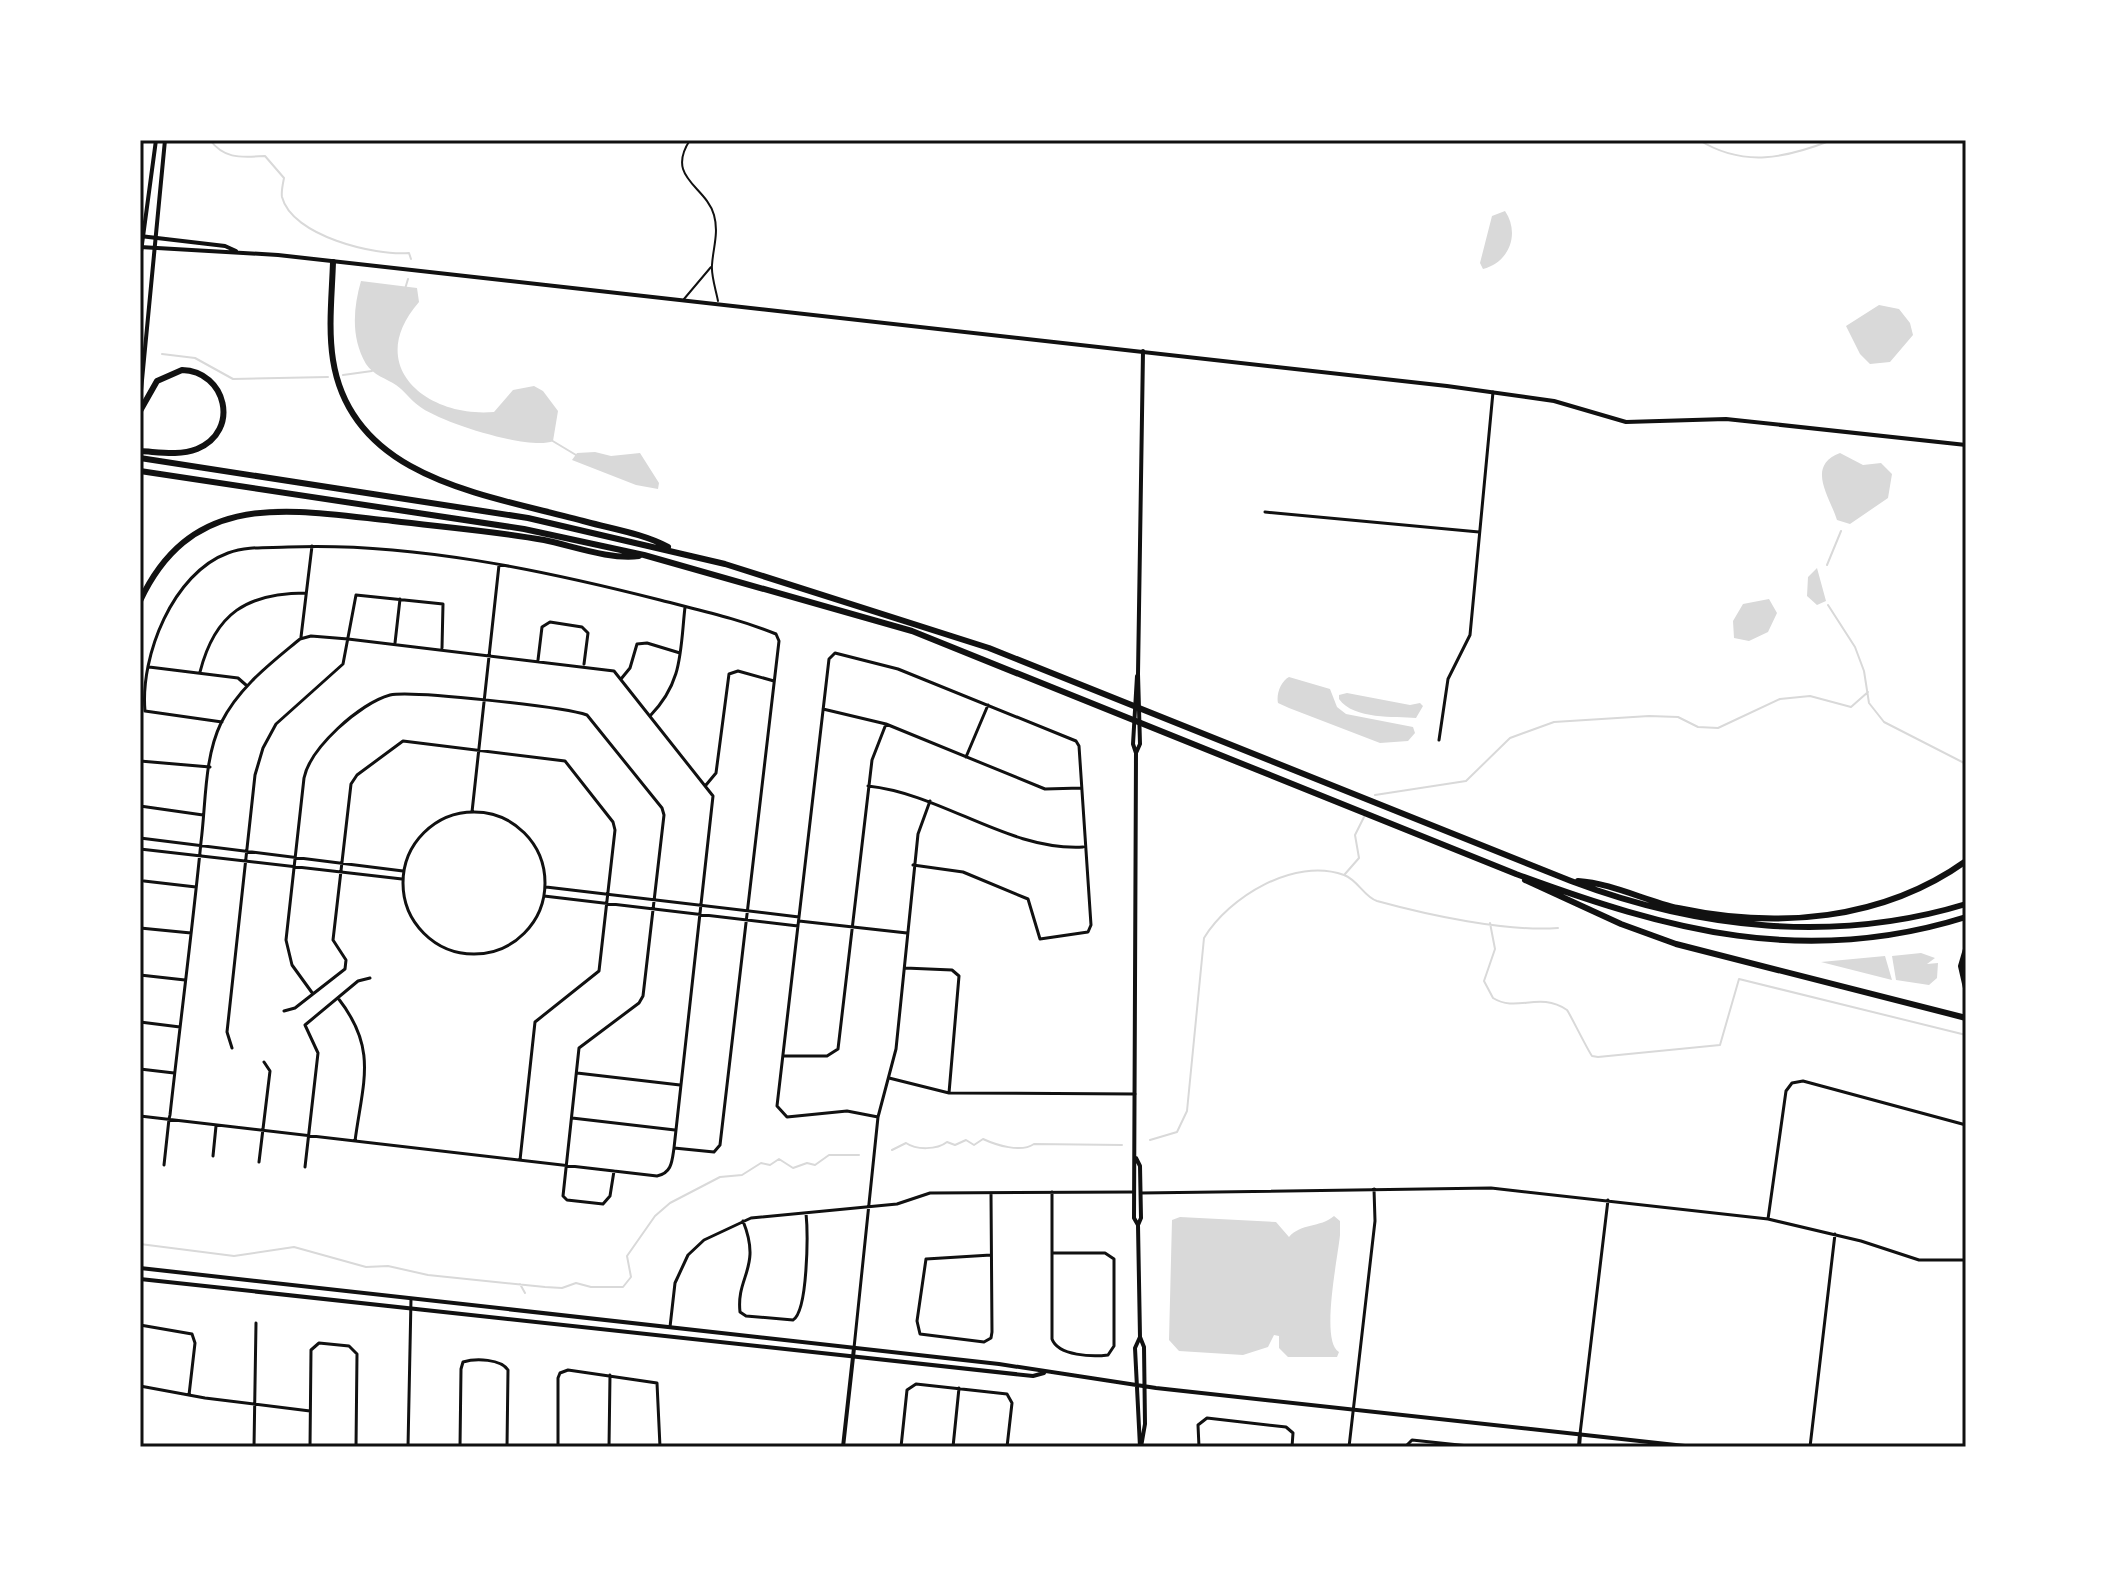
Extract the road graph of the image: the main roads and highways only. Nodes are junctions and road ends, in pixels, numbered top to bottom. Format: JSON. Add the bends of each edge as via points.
{"nodes":[{"id":1,"x":156,"y":140,"type":"edge"},
{"id":2,"x":165,"y":140,"type":"edge"},
{"id":3,"x":151,"y":170,"type":"junction"},
{"id":4,"x":161,"y":180,"type":"junction"},
{"id":5,"x":144,"y":220,"type":"junction"},
{"id":6,"x":140,"y":226,"type":"edge"},
{"id":7,"x":141,"y":237,"type":"edge"},
{"id":8,"x":155,"y":238,"type":"junction"},
{"id":9,"x":141,"y":248,"type":"edge"},
{"id":10,"x":154,"y":248,"type":"junction"},
{"id":11,"x":238,"y":252,"type":"junction"},
{"id":12,"x":140,"y":259,"type":"edge"},
{"id":13,"x":333,"y":262,"type":"junction"},
{"id":14,"x":1143,"y":351,"type":"junction"},
{"id":15,"x":140,"y":401,"type":"edge"},
{"id":16,"x":140,"y":411,"type":"edge"},
{"id":17,"x":1966,"y":445,"type":"edge"},
{"id":18,"x":140,"y":451,"type":"edge"},
{"id":19,"x":140,"y":458,"type":"edge"},
{"id":20,"x":140,"y":473,"type":"edge"},
{"id":21,"x":675,"y":550,"type":"junction"},
{"id":22,"x":644,"y":555,"type":"junction"},
{"id":23,"x":140,"y":601,"type":"edge"},
{"id":24,"x":1137,"y":683,"type":"junction"},
{"id":25,"x":1136,"y":753,"type":"junction"},
{"id":26,"x":1966,"y":861,"type":"edge"},
{"id":27,"x":1516,"y":874,"type":"junction"},
{"id":28,"x":1571,"y":881,"type":"junction"},
{"id":29,"x":1966,"y":904,"type":"edge"},
{"id":30,"x":1966,"y":917,"type":"edge"},
{"id":31,"x":1966,"y":949,"type":"edge"},
{"id":32,"x":1966,"y":988,"type":"edge"},
{"id":33,"x":1966,"y":1018,"type":"edge"},
{"id":34,"x":1136,"y":1158,"type":"junction"},
{"id":35,"x":1138,"y":1225,"type":"junction"},
{"id":36,"x":140,"y":1268,"type":"edge"},
{"id":37,"x":140,"y":1279,"type":"edge"},
{"id":38,"x":1140,"y":1337,"type":"junction"},
{"id":39,"x":854,"y":1348,"type":"junction"},
{"id":40,"x":853,"y":1357,"type":"junction"},
{"id":41,"x":1047,"y":1373,"type":"junction"},
{"id":42,"x":1135,"y":1384,"type":"junction"},
{"id":43,"x":1145,"y":1385,"type":"junction"},
{"id":44,"x":1580,"y":1434,"type":"junction"},
{"id":45,"x":843,"y":1447,"type":"edge"},
{"id":46,"x":1141,"y":1447,"type":"edge"},
{"id":47,"x":1579,"y":1447,"type":"edge"},
{"id":48,"x":1694,"y":1447,"type":"edge"}],
"edges":[{"from":1,"to":3,"type":"main road"},
{"from":2,"to":4,"type":"main road"},
{"from":3,"to":4,"type":"main road"},
{"from":3,"to":5,"type":"main road"},
{"from":4,"to":8,"type":"main road"},
{"from":5,"to":6,"type":"main road"},
{"from":5,"to":7,"type":"main road"},
{"from":7,"to":8,"type":"main road"},
{"from":7,"to":9,"type":"main road"},
{"from":8,"to":10,"type":"main road"},
{"from":8,"to":11,"type":"main road"},
{"from":9,"to":10,"type":"main road"},
{"from":9,"to":12,"type":"main road"},
{"from":10,"to":11,"type":"main road"},
{"from":10,"to":15,"type":"main road"},
{"from":11,"to":13,"type":"main road"},
{"from":13,"to":14,"type":"main road"},
{"from":13,"to":21,"type":"highway","via":[[332,348],[338,383],[358,421],[382,448],[434,480]]},
{"from":14,"to":17,"type":"main road","via":[[1493,392],[1554,401],[1626,422],[1726,419]]},
{"from":14,"to":24,"type":"main road"},
{"from":16,"to":18,"type":"highway","via":[[157,381],[182,370],[210,378],[224,405],[220,427],[204,445],[185,452]]},
{"from":19,"to":21,"type":"highway","via":[[528,518]]},
{"from":20,"to":22,"type":"highway","via":[[524,529]]},
{"from":21,"to":28,"type":"highway","via":[[989,648]]},
{"from":22,"to":23,"type":"highway","via":[[332,514],[250,511],[203,528],[176,547]]},
{"from":22,"to":27,"type":"highway","via":[[912,631]]},
{"from":24,"to":25,"type":"main road"},
{"from":24,"to":25,"type":"main road"},
{"from":25,"to":34,"type":"main road"},
{"from":26,"to":28,"type":"highway","via":[[1904,896],[1815,917],[1720,915]]},
{"from":27,"to":30,"type":"highway","via":[[1640,918],[1746,938],[1835,940],[1907,932]]},
{"from":27,"to":33,"type":"highway","via":[[1533,886],[1676,944]]},
{"from":28,"to":29,"type":"highway","via":[[1664,911],[1781,928],[1904,918]]},
{"from":31,"to":32,"type":"highway","via":[[1961,966]]},
{"from":34,"to":35,"type":"main road"},
{"from":34,"to":35,"type":"main road"},
{"from":35,"to":38,"type":"main road"},
{"from":36,"to":39,"type":"main road"},
{"from":37,"to":40,"type":"main road"},
{"from":38,"to":42,"type":"main road"},
{"from":38,"to":43,"type":"main road"},
{"from":39,"to":40,"type":"main road"},
{"from":39,"to":41,"type":"main road"},
{"from":40,"to":41,"type":"main road","via":[[1033,1376]]},
{"from":40,"to":45,"type":"main road"},
{"from":41,"to":42,"type":"main road"},
{"from":42,"to":43,"type":"main road"},
{"from":42,"to":46,"type":"main road"},
{"from":43,"to":44,"type":"main road"},
{"from":43,"to":46,"type":"main road"},
{"from":44,"to":47,"type":"main road"},
{"from":44,"to":48,"type":"main road"}]}
